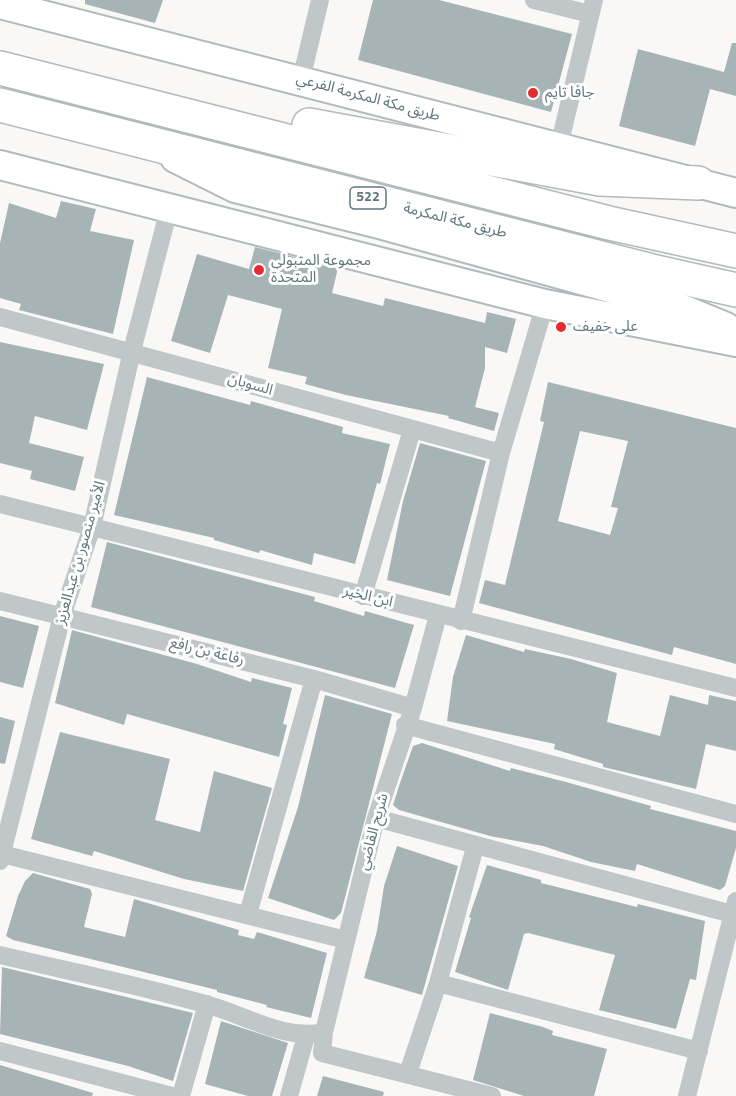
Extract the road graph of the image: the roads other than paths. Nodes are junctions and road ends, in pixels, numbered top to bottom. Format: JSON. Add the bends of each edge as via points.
{"nodes":[{"id":1,"x":320,"y":0,"type":"edge"},
{"id":2,"x":534,"y":0,"type":"edge"},
{"id":3,"x":0,"y":4,"type":"edge"},
{"id":4,"x":592,"y":7,"type":"edge"},
{"id":5,"x":0,"y":58,"type":"edge"},
{"id":6,"x":0,"y":68,"type":"edge"},
{"id":7,"x":301,"y":80,"type":"junction"},
{"id":8,"x":83,"y":88,"type":"junction"},
{"id":9,"x":0,"y":105,"type":"edge"},
{"id":10,"x":139,"y":139,"type":"junction"},
{"id":11,"x":559,"y":146,"type":"junction"},
{"id":12,"x":0,"y":165,"type":"edge"},
{"id":13,"x":698,"y":183,"type":"junction"},
{"id":14,"x":736,"y":193,"type":"edge"},
{"id":15,"x":169,"y":209,"type":"junction"},
{"id":16,"x":736,"y":250,"type":"edge"},
{"id":17,"x":736,"y":290,"type":"edge"},
{"id":18,"x":545,"y":304,"type":"junction"},
{"id":19,"x":675,"y":306,"type":"junction"},
{"id":20,"x":0,"y":317,"type":"edge"},
{"id":21,"x":736,"y":321,"type":"edge"},
{"id":22,"x":736,"y":332,"type":"edge"},
{"id":23,"x":736,"y":342,"type":"edge"},
{"id":24,"x":132,"y":351,"type":"junction"},
{"id":25,"x":412,"y":430,"type":"junction"},
{"id":26,"x":501,"y":453,"type":"junction"},
{"id":27,"x":0,"y":504,"type":"edge"},
{"id":28,"x":92,"y":527,"type":"junction"},
{"id":29,"x":363,"y":596,"type":"junction"},
{"id":30,"x":0,"y":601,"type":"edge"},
{"id":31,"x":438,"y":615,"type":"junction"},
{"id":32,"x":62,"y":616,"type":"junction"},
{"id":33,"x":461,"y":621,"type":"junction"},
{"id":34,"x":314,"y":679,"type":"junction"},
{"id":35,"x":736,"y":688,"type":"edge"},
{"id":36,"x":409,"y":716,"type":"junction"},
{"id":37,"x":736,"y":814,"type":"edge"},
{"id":38,"x":376,"y":818,"type":"junction"},
{"id":39,"x":475,"y":847,"type":"junction"},
{"id":40,"x":1,"y":857,"type":"edge"},
{"id":41,"x":734,"y":907,"type":"edge"},
{"id":42,"x":248,"y":914,"type":"junction"},
{"id":43,"x":346,"y":940,"type":"junction"},
{"id":44,"x":0,"y":955,"type":"edge"},
{"id":45,"x":438,"y":983,"type":"junction"},
{"id":46,"x":207,"y":1004,"type":"junction"},
{"id":47,"x":315,"y":1034,"type":"junction"},
{"id":48,"x":0,"y":1050,"type":"edge"},
{"id":49,"x":699,"y":1051,"type":"junction"},
{"id":50,"x":408,"y":1073,"type":"junction"},
{"id":51,"x":172,"y":1096,"type":"edge"},
{"id":52,"x":181,"y":1096,"type":"edge"},
{"id":53,"x":289,"y":1096,"type":"edge"},
{"id":54,"x":492,"y":1096,"type":"edge"},
{"id":55,"x":687,"y":1096,"type":"edge"}],
"edges":[{"from":1,"to":7,"type":"street"},
{"from":2,"to":4,"type":"street"},
{"from":3,"to":7,"type":"main road","name":"طريق مكة المكرمة الفرعي"},
{"from":4,"to":11,"type":"street"},
{"from":5,"to":8,"type":"highway"},
{"from":6,"to":8,"type":"highway","number":"522"},
{"from":7,"to":11,"type":"main road","name":"طريق مكة المكرمة الفرعي"},
{"from":8,"to":13,"type":"highway","via":[[260,116],[600,179]]},
{"from":8,"to":16,"type":"highway","number":"522","via":[[609,223]]},
{"from":9,"to":10,"type":"highway","name":"طريق مكة المكرمة","number":"522"},
{"from":10,"to":17,"type":"highway","name":"طريق مكة المكرمة","number":"522"},
{"from":10,"to":19,"type":"main road","via":[[235,188]]},
{"from":11,"to":13,"type":"main road","name":"طريق مكة المكرمة الفرعي"},
{"from":12,"to":15,"type":"main road"},
{"from":13,"to":14,"type":"main road","name":"طريق مكة المكرمة الفرعي"},
{"from":15,"to":18,"type":"main road"},
{"from":15,"to":24,"type":"street","name":"الأمير منصور بن عبدالعزيز"},
{"from":18,"to":23,"type":"main road"},
{"from":18,"to":26,"type":"street"},
{"from":19,"to":21,"type":"main road"},
{"from":19,"to":22,"type":"main road"},
{"from":20,"to":24,"type":"street","name":"السوبان"},
{"from":24,"to":25,"type":"street","name":"السوبان"},
{"from":24,"to":28,"type":"street","name":"الأمير منصور بن عبدالعزيز"},
{"from":25,"to":26,"type":"street","name":"السوبان"},
{"from":25,"to":29,"type":"street"},
{"from":26,"to":33,"type":"street"},
{"from":27,"to":28,"type":"street","name":"ابن الخير"},
{"from":28,"to":29,"type":"street","name":"ابن الخير"},
{"from":28,"to":32,"type":"street","name":"الأمير منصور بن عبدالعزيز"},
{"from":29,"to":31,"type":"street","name":"ابن الخير"},
{"from":30,"to":32,"type":"street","name":"رفاعة بن رافع"},
{"from":31,"to":33,"type":"street","name":"ابن الخير"},
{"from":31,"to":36,"type":"street","name":"شريح القاضي"},
{"from":32,"to":34,"type":"street","name":"رفاعة بن رافع"},
{"from":32,"to":40,"type":"street","name":"الأمير منصور بن عبدالعزيز"},
{"from":33,"to":35,"type":"street","name":"ابن الخير"},
{"from":34,"to":36,"type":"street","name":"رفاعة بن رافع"},
{"from":34,"to":42,"type":"street"},
{"from":36,"to":37,"type":"street","name":"رفاعة بن رافع"},
{"from":36,"to":38,"type":"street","name":"شريح القاضي"},
{"from":38,"to":39,"type":"street"},
{"from":38,"to":43,"type":"street","name":"شريح القاضي"},
{"from":39,"to":41,"type":"street"},
{"from":39,"to":45,"type":"street"},
{"from":40,"to":42,"type":"street"},
{"from":41,"to":49,"type":"street"},
{"from":42,"to":43,"type":"street"},
{"from":43,"to":47,"type":"street","name":"شريح القاضي"},
{"from":44,"to":46,"type":"street"},
{"from":45,"to":49,"type":"street"},
{"from":45,"to":50,"type":"street"},
{"from":46,"to":47,"type":"street","via":[[262,1024]]},
{"from":46,"to":52,"type":"street"},
{"from":47,"to":50,"type":"street","name":"شريح القاضي","via":[[322,1053]]},
{"from":47,"to":53,"type":"street","name":"شريح القاضي"},
{"from":48,"to":51,"type":"street"},
{"from":49,"to":55,"type":"street"},
{"from":50,"to":54,"type":"street"}]}
